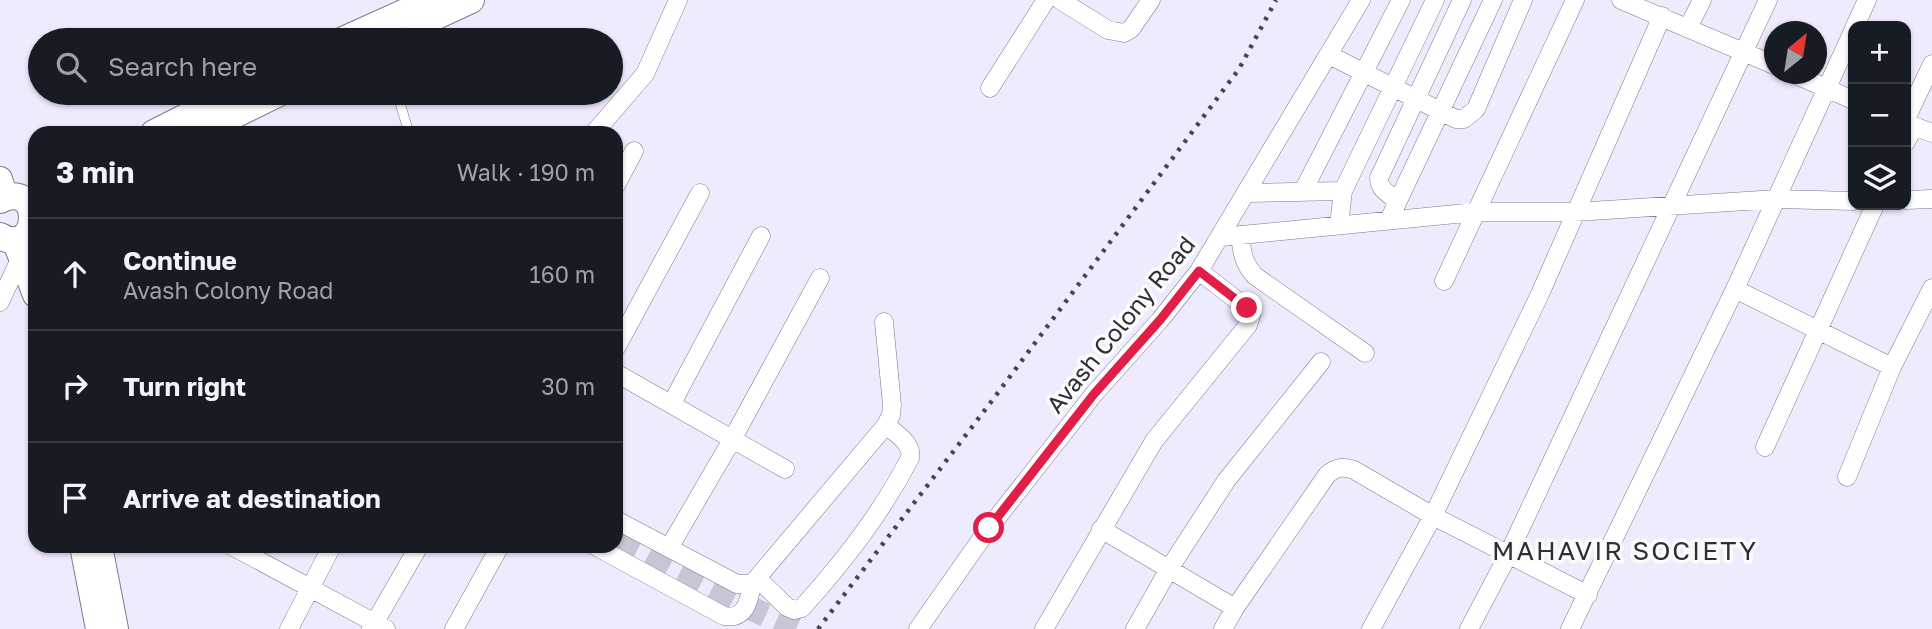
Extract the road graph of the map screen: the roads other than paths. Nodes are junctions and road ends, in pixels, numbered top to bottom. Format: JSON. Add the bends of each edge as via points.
{"nodes":[{"id":1,"x":432,"y":0,"type":"edge"},
{"id":2,"x":471,"y":0,"type":"edge"},
{"id":3,"x":678,"y":0,"type":"edge"},
{"id":4,"x":1046,"y":0,"type":"edge"},
{"id":5,"x":1151,"y":0,"type":"edge"},
{"id":6,"x":1361,"y":0,"type":"edge"},
{"id":7,"x":1401,"y":0,"type":"edge"},
{"id":8,"x":1435,"y":0,"type":"edge"},
{"id":9,"x":1462,"y":0,"type":"edge"},
{"id":10,"x":1493,"y":0,"type":"edge"},
{"id":11,"x":1523,"y":0,"type":"edge"},
{"id":12,"x":1575,"y":0,"type":"edge"},
{"id":13,"x":1623,"y":0,"type":"edge"},
{"id":14,"x":1702,"y":0,"type":"edge"},
{"id":15,"x":1768,"y":0,"type":"edge"},
{"id":16,"x":1867,"y":0,"type":"edge"},
{"id":17,"x":1064,"y":1,"type":"edge"},
{"id":18,"x":1662,"y":16,"type":"junction"},
{"id":19,"x":1857,"y":21,"type":"edge"},
{"id":20,"x":370,"y":28,"type":"edge"},
{"id":21,"x":412,"y":28,"type":"edge"},
{"id":22,"x":1688,"y":28,"type":"junction"},
{"id":23,"x":1848,"y":41,"type":"edge"},
{"id":24,"x":1743,"y":51,"type":"junction"},
{"id":25,"x":1329,"y":55,"type":"junction"},
{"id":26,"x":1764,"y":60,"type":"edge"},
{"id":27,"x":1932,"y":64,"type":"edge"},
{"id":28,"x":1363,"y":74,"type":"junction"},
{"id":29,"x":1818,"y":84,"type":"edge"},
{"id":30,"x":990,"y":88,"type":"dead end"},
{"id":31,"x":1392,"y":88,"type":"junction"},
{"id":32,"x":1827,"y":88,"type":"junction"},
{"id":33,"x":1848,"y":98,"type":"edge"},
{"id":34,"x":623,"y":99,"type":"edge"},
{"id":35,"x":1415,"y":99,"type":"junction"},
{"id":36,"x":209,"y":105,"type":"edge"},
{"id":37,"x":255,"y":105,"type":"edge"},
{"id":38,"x":401,"y":105,"type":"edge"},
{"id":39,"x":618,"y":105,"type":"edge"},
{"id":40,"x":1441,"y":111,"type":"junction"},
{"id":41,"x":1911,"y":119,"type":"edge"},
{"id":42,"x":168,"y":126,"type":"edge"},
{"id":43,"x":212,"y":126,"type":"edge"},
{"id":44,"x":407,"y":126,"type":"edge"},
{"id":45,"x":600,"y":126,"type":"edge"},
{"id":46,"x":1911,"y":128,"type":"edge"},
{"id":47,"x":1932,"y":133,"type":"edge"},
{"id":48,"x":634,"y":151,"type":"dead end"},
{"id":49,"x":623,"y":172,"type":"edge"},
{"id":50,"x":1303,"y":191,"type":"junction"},
{"id":51,"x":1343,"y":191,"type":"junction"},
{"id":52,"x":700,"y":193,"type":"dead end"},
{"id":53,"x":1247,"y":193,"type":"junction"},
{"id":54,"x":1932,"y":199,"type":"edge"},
{"id":55,"x":1777,"y":200,"type":"junction"},
{"id":56,"x":1911,"y":200,"type":"edge"},
{"id":57,"x":1398,"y":201,"type":"junction"},
{"id":58,"x":1848,"y":201,"type":"edge"},
{"id":59,"x":1673,"y":205,"type":"junction"},
{"id":60,"x":1873,"y":210,"type":"edge"},
{"id":61,"x":1476,"y":212,"type":"junction"},
{"id":62,"x":1575,"y":212,"type":"junction"},
{"id":63,"x":22,"y":218,"type":"edge"},
{"id":64,"x":1389,"y":220,"type":"junction"},
{"id":65,"x":1339,"y":225,"type":"junction"},
{"id":66,"x":1240,"y":235,"type":"junction"},
{"id":67,"x":761,"y":236,"type":"dead end"},
{"id":68,"x":1221,"y":237,"type":"junction"},
{"id":69,"x":28,"y":254,"type":"edge"},
{"id":70,"x":1199,"y":271,"type":"junction"},
{"id":71,"x":820,"y":278,"type":"dead end"},
{"id":72,"x":1444,"y":281,"type":"dead end"},
{"id":73,"x":1932,"y":288,"type":"edge"},
{"id":74,"x":1735,"y":289,"type":"junction"},
{"id":75,"x":0,"y":302,"type":"edge"},
{"id":76,"x":884,"y":322,"type":"dead end"},
{"id":77,"x":1818,"y":330,"type":"junction"},
{"id":78,"x":623,"y":335,"type":"edge"},
{"id":79,"x":1365,"y":353,"type":"dead end"},
{"id":80,"x":1321,"y":362,"type":"dead end"},
{"id":81,"x":1892,"y":367,"type":"junction"},
{"id":82,"x":623,"y":377,"type":"edge"},
{"id":83,"x":672,"y":403,"type":"junction"},
{"id":84,"x":886,"y":425,"type":"junction"},
{"id":85,"x":733,"y":438,"type":"junction"},
{"id":86,"x":1765,"y":447,"type":"dead end"},
{"id":87,"x":785,"y":469,"type":"dead end"},
{"id":88,"x":1847,"y":477,"type":"dead end"},
{"id":89,"x":1433,"y":516,"type":"junction"},
{"id":90,"x":623,"y":524,"type":"edge"},
{"id":91,"x":1101,"y":530,"type":"junction"},
{"id":92,"x":669,"y":548,"type":"junction"},
{"id":93,"x":84,"y":553,"type":"edge"},
{"id":94,"x":101,"y":553,"type":"edge"},
{"id":95,"x":245,"y":553,"type":"edge"},
{"id":96,"x":328,"y":553,"type":"edge"},
{"id":97,"x":415,"y":553,"type":"edge"},
{"id":98,"x":496,"y":553,"type":"edge"},
{"id":99,"x":608,"y":553,"type":"edge"},
{"id":100,"x":1508,"y":555,"type":"junction"},
{"id":101,"x":1169,"y":569,"type":"junction"},
{"id":102,"x":755,"y":582,"type":"junction"},
{"id":103,"x":310,"y":588,"type":"junction"},
{"id":104,"x":1587,"y":595,"type":"junction"},
{"id":105,"x":1235,"y":608,"type":"junction"},
{"id":106,"x":377,"y":627,"type":"edge"},
{"id":107,"x":98,"y":629,"type":"edge"},
{"id":108,"x":116,"y":629,"type":"edge"},
{"id":109,"x":289,"y":629,"type":"edge"},
{"id":110,"x":454,"y":629,"type":"edge"},
{"id":111,"x":918,"y":629,"type":"edge"},
{"id":112,"x":1044,"y":629,"type":"edge"},
{"id":113,"x":1135,"y":629,"type":"edge"},
{"id":114,"x":1223,"y":629,"type":"edge"},
{"id":115,"x":1371,"y":629,"type":"edge"},
{"id":116,"x":1469,"y":629,"type":"edge"},
{"id":117,"x":1570,"y":629,"type":"edge"}],
"edges":[{"from":1,"to":20,"type":"main road"},
{"from":2,"to":21,"type":"main road"},
{"from":3,"to":34,"type":"street","via":[[645,74]]},
{"from":4,"to":30,"type":"street"},
{"from":5,"to":17,"type":"street","via":[[1125,33],[1108,30]]},
{"from":6,"to":25,"type":"street","name":"Avash Colony Road"},
{"from":7,"to":28,"type":"street"},
{"from":8,"to":31,"type":"street"},
{"from":9,"to":35,"type":"street"},
{"from":10,"to":40,"type":"street"},
{"from":11,"to":40,"type":"street","via":[[1476,109],[1464,119]]},
{"from":12,"to":61,"type":"street"},
{"from":13,"to":18,"type":"street"},
{"from":14,"to":22,"type":"street"},
{"from":15,"to":24,"type":"street"},
{"from":16,"to":19,"type":"street"},
{"from":18,"to":22,"type":"street"},
{"from":18,"to":62,"type":"street"},
{"from":22,"to":24,"type":"street"},
{"from":23,"to":32,"type":"street"},
{"from":24,"to":26,"type":"street"},
{"from":24,"to":59,"type":"street"},
{"from":25,"to":28,"type":"street"},
{"from":25,"to":53,"type":"street","name":"Avash Colony Road"},
{"from":27,"to":41,"type":"street"},
{"from":28,"to":31,"type":"street"},
{"from":28,"to":50,"type":"street"},
{"from":29,"to":32,"type":"street"},
{"from":31,"to":35,"type":"street"},
{"from":31,"to":51,"type":"street"},
{"from":32,"to":33,"type":"street"},
{"from":32,"to":55,"type":"street"},
{"from":35,"to":40,"type":"street"},
{"from":35,"to":57,"type":"street","via":[[1379,178],[1379,185]]},
{"from":36,"to":42,"type":"main road"},
{"from":37,"to":43,"type":"main road"},
{"from":38,"to":44,"type":"lane"},
{"from":39,"to":45,"type":"street"},
{"from":40,"to":57,"type":"street"},
{"from":46,"to":47,"type":"street"},
{"from":48,"to":49,"type":"street"},
{"from":50,"to":51,"type":"street"},
{"from":50,"to":53,"type":"street"},
{"from":51,"to":65,"type":"street"},
{"from":52,"to":78,"type":"street"},
{"from":53,"to":68,"type":"street","name":"Avash Colony Road"},
{"from":54,"to":56,"type":"street"},
{"from":55,"to":58,"type":"street"},
{"from":55,"to":59,"type":"street"},
{"from":55,"to":74,"type":"street"},
{"from":57,"to":64,"type":"street"},
{"from":59,"to":62,"type":"street"},
{"from":59,"to":100,"type":"street"},
{"from":60,"to":77,"type":"street"},
{"from":61,"to":62,"type":"street"},
{"from":61,"to":64,"type":"street"},
{"from":61,"to":72,"type":"street"},
{"from":62,"to":89,"type":"street"},
{"from":63,"to":69,"type":"main road"},
{"from":63,"to":75,"type":"street"},
{"from":64,"to":65,"type":"street"},
{"from":65,"to":66,"type":"street"},
{"from":66,"to":68,"type":"street"},
{"from":66,"to":79,"type":"street","via":[[1243,259],[1255,275]]},
{"from":67,"to":83,"type":"street"},
{"from":68,"to":70,"type":"street","name":"Avash Colony Road"},
{"from":70,"to":91,"type":"street","via":[[1247,308],[1251,316],[1248,325],[1163,428]]},
{"from":70,"to":111,"type":"street","name":"Avash Colony Road","via":[[997,517]]},
{"from":71,"to":85,"type":"street"},
{"from":73,"to":81,"type":"street"},
{"from":74,"to":77,"type":"street"},
{"from":74,"to":104,"type":"street"},
{"from":76,"to":84,"type":"street","via":[[892,405]]},
{"from":77,"to":81,"type":"street"},
{"from":77,"to":86,"type":"street"},
{"from":80,"to":101,"type":"street","via":[[1226,481]]},
{"from":81,"to":88,"type":"street"},
{"from":82,"to":83,"type":"street"},
{"from":83,"to":85,"type":"street"},
{"from":84,"to":102,"type":"street"},
{"from":84,"to":102,"type":"street","via":[[908,444],[910,458],[890,497],[843,562],[802,608],[794,610]]},
{"from":85,"to":87,"type":"street"},
{"from":85,"to":92,"type":"street"},
{"from":89,"to":100,"type":"street"},
{"from":89,"to":105,"type":"street","via":[[1354,470],[1334,468]]},
{"from":89,"to":115,"type":"street"},
{"from":90,"to":92,"type":"street"},
{"from":91,"to":101,"type":"street"},
{"from":91,"to":112,"type":"street"},
{"from":92,"to":102,"type":"street","via":[[737,584]]},
{"from":93,"to":107,"type":"main road"},
{"from":94,"to":108,"type":"main road"},
{"from":95,"to":103,"type":"street"},
{"from":96,"to":103,"type":"street"},
{"from":97,"to":106,"type":"street"},
{"from":98,"to":110,"type":"street"},
{"from":99,"to":102,"type":"street","via":[[734,618],[749,601]]},
{"from":100,"to":104,"type":"street"},
{"from":100,"to":116,"type":"street"},
{"from":101,"to":105,"type":"street"},
{"from":101,"to":113,"type":"street"},
{"from":103,"to":106,"type":"street"},
{"from":103,"to":109,"type":"street"},
{"from":104,"to":117,"type":"street"},
{"from":105,"to":114,"type":"street"}]}
